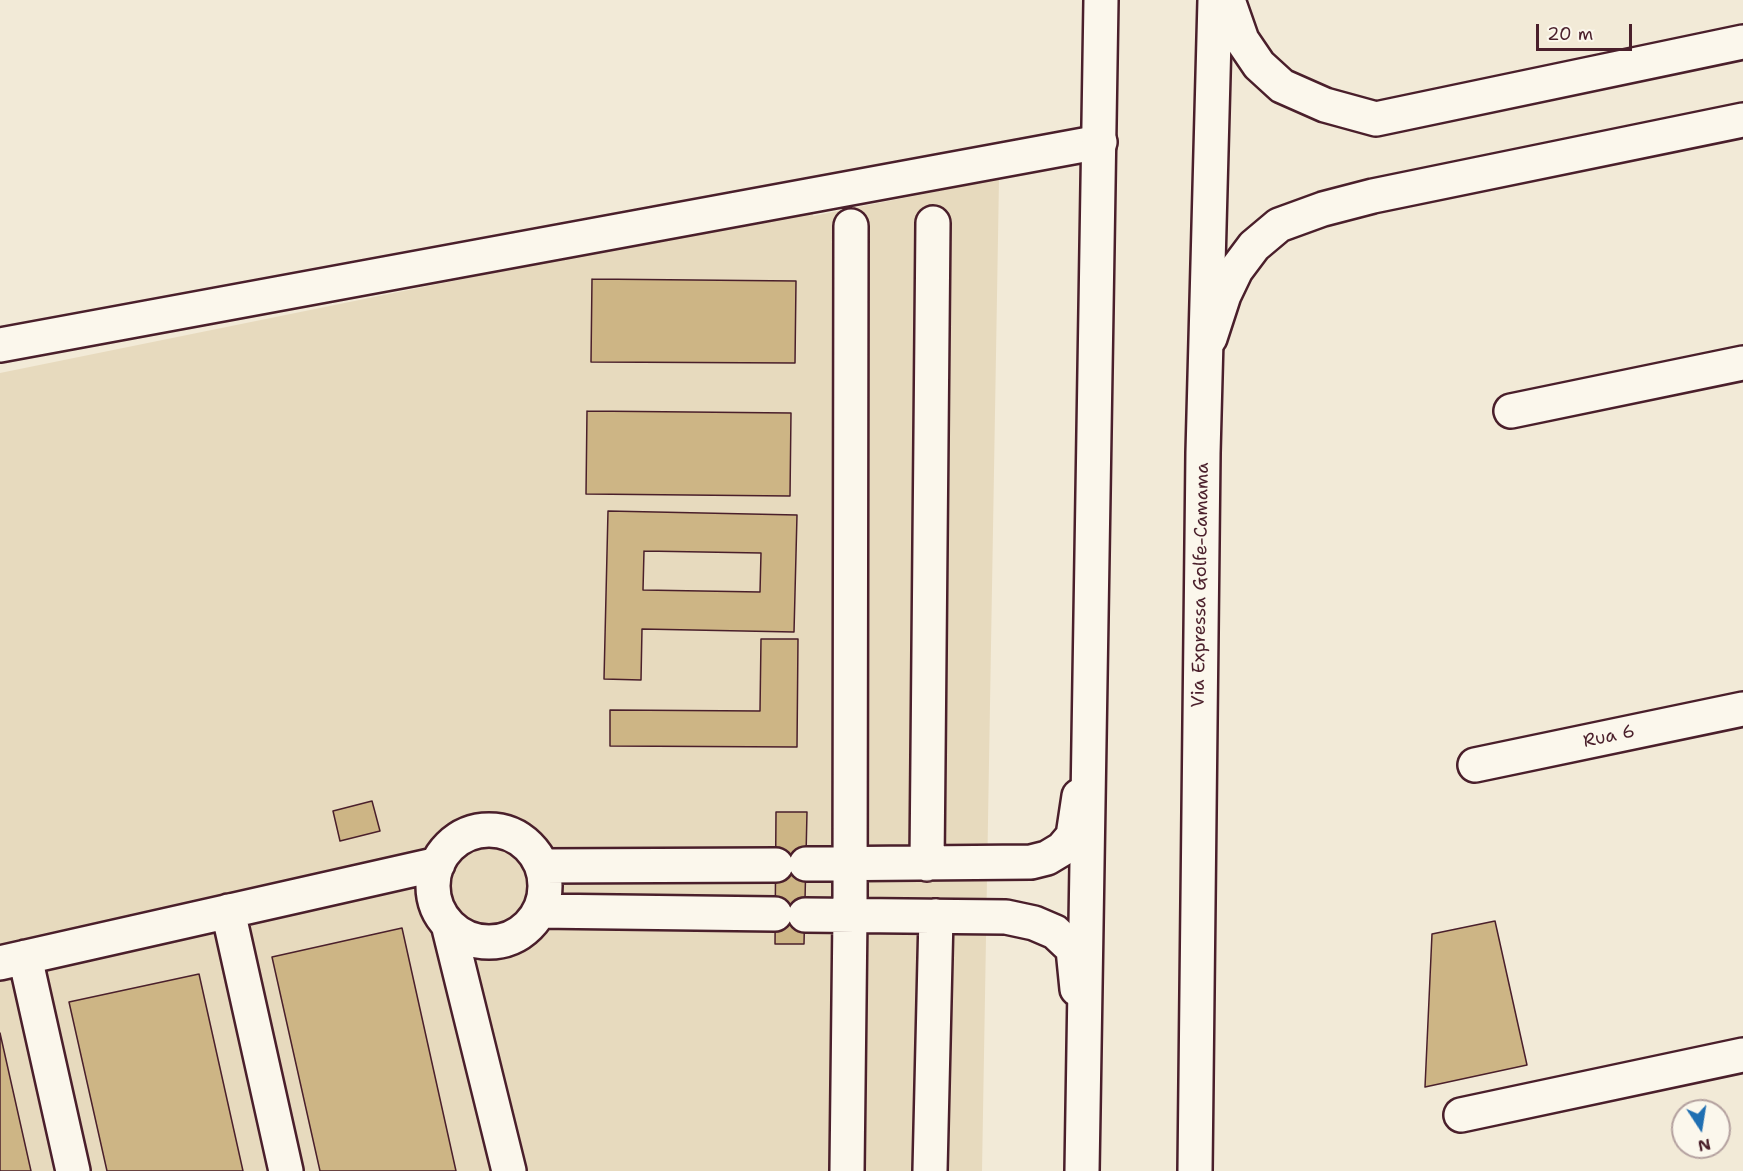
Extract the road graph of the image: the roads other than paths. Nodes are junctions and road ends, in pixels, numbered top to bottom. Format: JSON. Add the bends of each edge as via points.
{"nodes":[{"id":1,"x":1101,"y":0,"type":"edge"},
{"id":2,"x":1215,"y":0,"type":"edge"},
{"id":3,"x":1228,"y":0,"type":"edge"},
{"id":4,"x":1743,"y":42,"type":"edge"},
{"id":5,"x":1743,"y":120,"type":"edge"},
{"id":6,"x":1100,"y":142,"type":"junction"},
{"id":7,"x":933,"y":224,"type":"dead end"},
{"id":8,"x":851,"y":226,"type":"dead end"},
{"id":9,"x":0,"y":345,"type":"edge"},
{"id":10,"x":1205,"y":351,"type":"junction"},
{"id":11,"x":1743,"y":363,"type":"edge"},
{"id":12,"x":1511,"y":411,"type":"dead end"},
{"id":13,"x":1743,"y":709,"type":"edge"},
{"id":14,"x":1088,"y":744,"type":"junction"},
{"id":15,"x":1475,"y":765,"type":"dead end"},
{"id":16,"x":438,"y":864,"type":"junction"},
{"id":17,"x":850,"y":864,"type":"junction"},
{"id":18,"x":927,"y":864,"type":"junction"},
{"id":19,"x":542,"y":866,"type":"junction"},
{"id":20,"x":228,"y":911,"type":"junction"},
{"id":21,"x":539,"y":911,"type":"junction"},
{"id":22,"x":850,"y":915,"type":"junction"},
{"id":23,"x":936,"y":916,"type":"junction"},
{"id":24,"x":448,"y":924,"type":"junction"},
{"id":25,"x":13,"y":960,"type":"edge"},
{"id":26,"x":1084,"y":1044,"type":"junction"},
{"id":27,"x":1743,"y":1055,"type":"edge"},
{"id":28,"x":1461,"y":1115,"type":"dead end"},
{"id":29,"x":73,"y":1171,"type":"edge"},
{"id":30,"x":286,"y":1171,"type":"edge"},
{"id":31,"x":509,"y":1171,"type":"edge"},
{"id":32,"x":847,"y":1171,"type":"edge"},
{"id":33,"x":930,"y":1171,"type":"edge"},
{"id":34,"x":1082,"y":1171,"type":"edge"},
{"id":35,"x":1195,"y":1171,"type":"edge"}],
"edges":[{"from":1,"to":6,"type":"main road"},
{"from":2,"to":10,"type":"main road","name":"Via Expressa Golfe-Camama"},
{"from":3,"to":4,"type":"main road","via":[[1242,40],[1259,65],[1282,86],[1325,105],[1376,119]]},
{"from":5,"to":10,"type":"main road","via":[[1373,196],[1279,225],[1254,246],[1236,270]]},
{"from":6,"to":9,"type":"main road"},
{"from":6,"to":14,"type":"main road"},
{"from":7,"to":18,"type":"main road"},
{"from":8,"to":17,"type":"main road"},
{"from":10,"to":35,"type":"main road","name":"Via Expressa Golfe-Camama"},
{"from":11,"to":12,"type":"main road"},
{"from":13,"to":15,"type":"main road","name":"Rua 6"},
{"from":14,"to":18,"type":"main road","via":[[1073,836],[1062,849],[1031,862]]},
{"from":14,"to":26,"type":"main road"},
{"from":16,"to":19,"type":"main road","via":[[448,848],[463,837],[481,831],[500,831],[517,837]]},
{"from":16,"to":20,"type":"main road"},
{"from":16,"to":24,"type":"main road","via":[[434,900]]},
{"from":17,"to":18,"type":"main road"},
{"from":17,"to":19,"type":"main road"},
{"from":17,"to":22,"type":"main road"},
{"from":19,"to":21,"type":"main road","via":[[544,901]]},
{"from":20,"to":25,"type":"main road"},
{"from":20,"to":30,"type":"main road"},
{"from":21,"to":22,"type":"main road"},
{"from":21,"to":24,"type":"main road","via":[[524,931],[490,942],[471,940]]},
{"from":22,"to":23,"type":"main road"},
{"from":22,"to":32,"type":"main road"},
{"from":23,"to":26,"type":"main road","via":[[1006,917],[1034,923],[1073,949]]},
{"from":23,"to":33,"type":"main road"},
{"from":24,"to":31,"type":"main road"},
{"from":25,"to":29,"type":"main road"},
{"from":26,"to":34,"type":"main road"},
{"from":27,"to":28,"type":"main road"}]}
